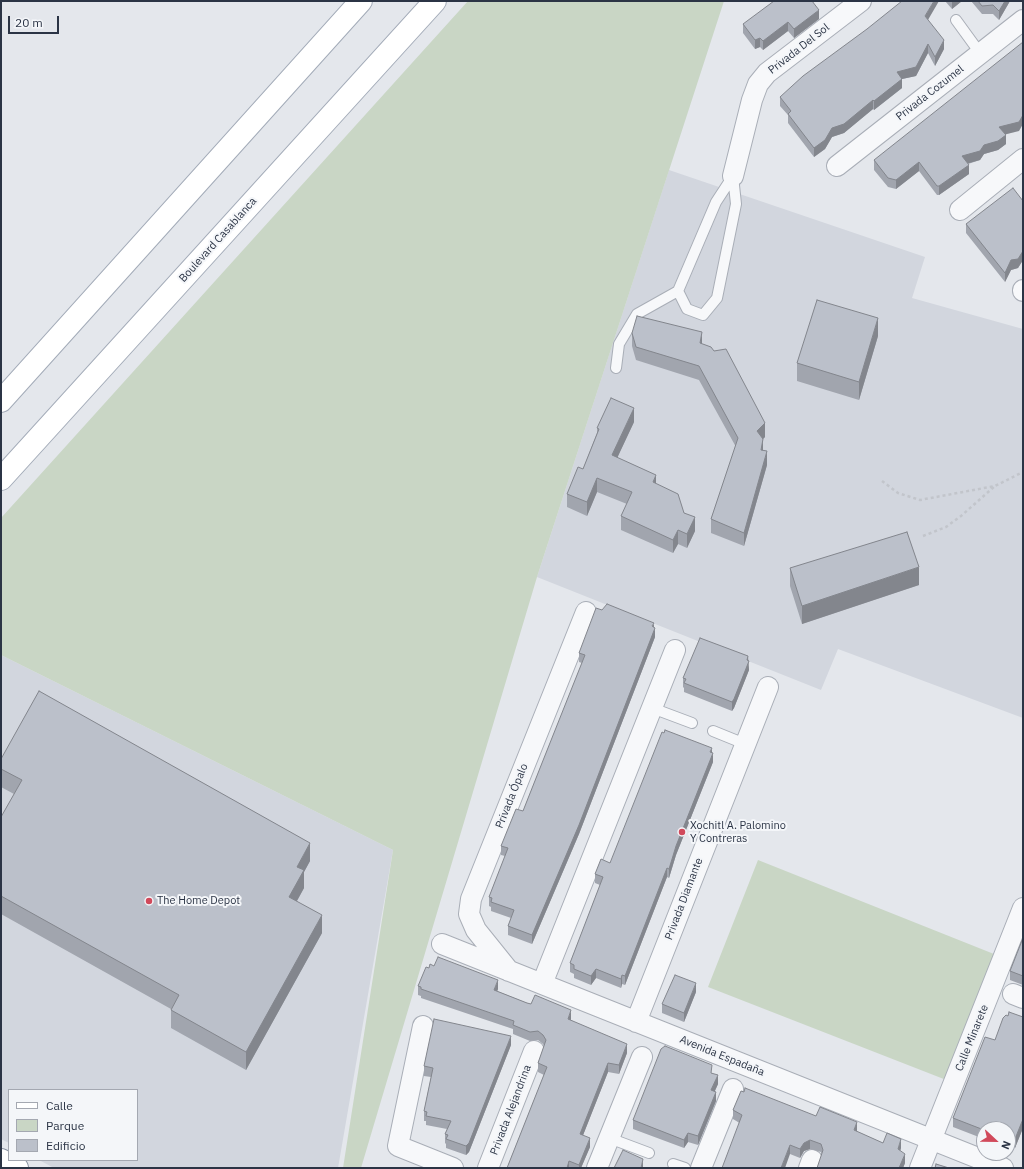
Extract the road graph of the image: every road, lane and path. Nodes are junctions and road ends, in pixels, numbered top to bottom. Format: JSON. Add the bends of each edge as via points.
{"nodes":[{"id":1,"x":361,"y":1,"type":"edge"},
{"id":2,"x":435,"y":1,"type":"edge"},
{"id":3,"x":861,"y":1,"type":"edge"},
{"id":4,"x":956,"y":20,"type":"dead end"},
{"id":5,"x":1023,"y":20,"type":"edge"},
{"id":6,"x":980,"y":53,"type":"junction"},
{"id":7,"x":1022,"y":163,"type":"edge"},
{"id":8,"x":837,"y":166,"type":"dead end"},
{"id":9,"x":733,"y":176,"type":"junction"},
{"id":10,"x":960,"y":210,"type":"dead end"},
{"id":11,"x":678,"y":291,"type":"junction"},
{"id":12,"x":616,"y":368,"type":"dead end"},
{"id":13,"x":1,"y":401,"type":"edge"},
{"id":14,"x":1023,"y":472,"type":"edge"},
{"id":15,"x":1,"y":478,"type":"edge"},
{"id":16,"x":882,"y":481,"type":"dead end"},
{"id":17,"x":995,"y":486,"type":"junction"},
{"id":18,"x":923,"y":536,"type":"dead end"},
{"id":19,"x":586,"y":612,"type":"dead end"},
{"id":20,"x":675,"y":650,"type":"dead end"},
{"id":21,"x":768,"y":687,"type":"dead end"},
{"id":22,"x":652,"y":708,"type":"junction"},
{"id":23,"x":692,"y":723,"type":"dead end"},
{"id":24,"x":713,"y":731,"type":"dead end"},
{"id":25,"x":746,"y":744,"type":"junction"},
{"id":26,"x":1023,"y":908,"type":"edge"},
{"id":27,"x":442,"y":944,"type":"dead end"},
{"id":28,"x":511,"y":972,"type":"junction"},
{"id":29,"x":542,"y":984,"type":"junction"},
{"id":30,"x":636,"y":1022,"type":"junction"},
{"id":31,"x":423,"y":1026,"type":"dead end"},
{"id":32,"x":534,"y":1052,"type":"dead end"},
{"id":33,"x":642,"y":1057,"type":"dead end"},
{"id":34,"x":733,"y":1089,"type":"dead end"},
{"id":35,"x":609,"y":1138,"type":"junction"},
{"id":36,"x":932,"y":1140,"type":"junction"},
{"id":37,"x":649,"y":1153,"type":"dead end"},
{"id":38,"x":1,"y":1160,"type":"edge"},
{"id":39,"x":673,"y":1164,"type":"dead end"},
{"id":40,"x":17,"y":1168,"type":"edge"},
{"id":41,"x":453,"y":1168,"type":"edge"},
{"id":42,"x":488,"y":1168,"type":"edge"},
{"id":43,"x":597,"y":1168,"type":"edge"},
{"id":44,"x":685,"y":1168,"type":"edge"},
{"id":45,"x":701,"y":1168,"type":"edge"},
{"id":46,"x":920,"y":1168,"type":"edge"},
{"id":47,"x":1003,"y":1168,"type":"edge"}],
"edges":[{"from":1,"to":13,"type":"main road"},
{"from":2,"to":15,"type":"main road","name":"Boulevard Casablanca"},
{"from":3,"to":9,"type":"street","name":"Privada Del Sol","via":[[767,73],[758,84]]},
{"from":4,"to":6,"type":"lane"},
{"from":5,"to":6,"type":"street","name":"Privada Cozumel"},
{"from":6,"to":8,"type":"street","name":"Privada Cozumel"},
{"from":7,"to":10,"type":"street"},
{"from":9,"to":11,"type":"lane","via":[[716,202]]},
{"from":9,"to":11,"type":"lane","via":[[736,204],[717,298],[703,315],[687,309]]},
{"from":11,"to":12,"type":"lane","via":[[637,314],[618,344]]},
{"from":14,"to":17,"type":"path"},
{"from":16,"to":17,"type":"path","via":[[898,493],[920,500]]},
{"from":17,"to":18,"type":"path","via":[[946,527]]},
{"from":19,"to":28,"type":"street","name":"Privada Ópalo","via":[[471,899],[469,914],[476,930]]},
{"from":20,"to":22,"type":"street"},
{"from":21,"to":25,"type":"street","name":"Privada Diamante"},
{"from":22,"to":23,"type":"lane"},
{"from":22,"to":29,"type":"street"},
{"from":24,"to":25,"type":"lane"},
{"from":25,"to":30,"type":"street","name":"Privada Diamante"},
{"from":26,"to":36,"type":"street","name":"Calle Minarete"},
{"from":27,"to":28,"type":"street","name":"Avenida Espadaña"},
{"from":28,"to":29,"type":"street","name":"Avenida Espadaña"},
{"from":29,"to":30,"type":"street","name":"Avenida Espadaña"},
{"from":30,"to":36,"type":"street","name":"Avenida Espadaña"},
{"from":31,"to":41,"type":"street","via":[[398,1146]]},
{"from":32,"to":42,"type":"street","name":"Privada Alejandrina"},
{"from":33,"to":35,"type":"street"},
{"from":34,"to":45,"type":"street"},
{"from":35,"to":37,"type":"lane"},
{"from":35,"to":43,"type":"street"},
{"from":36,"to":46,"type":"street","name":"Calle Minarete"},
{"from":36,"to":47,"type":"street","name":"Avenida Espadaña"},
{"from":38,"to":40,"type":"main road"},
{"from":39,"to":44,"type":"lane"}]}
